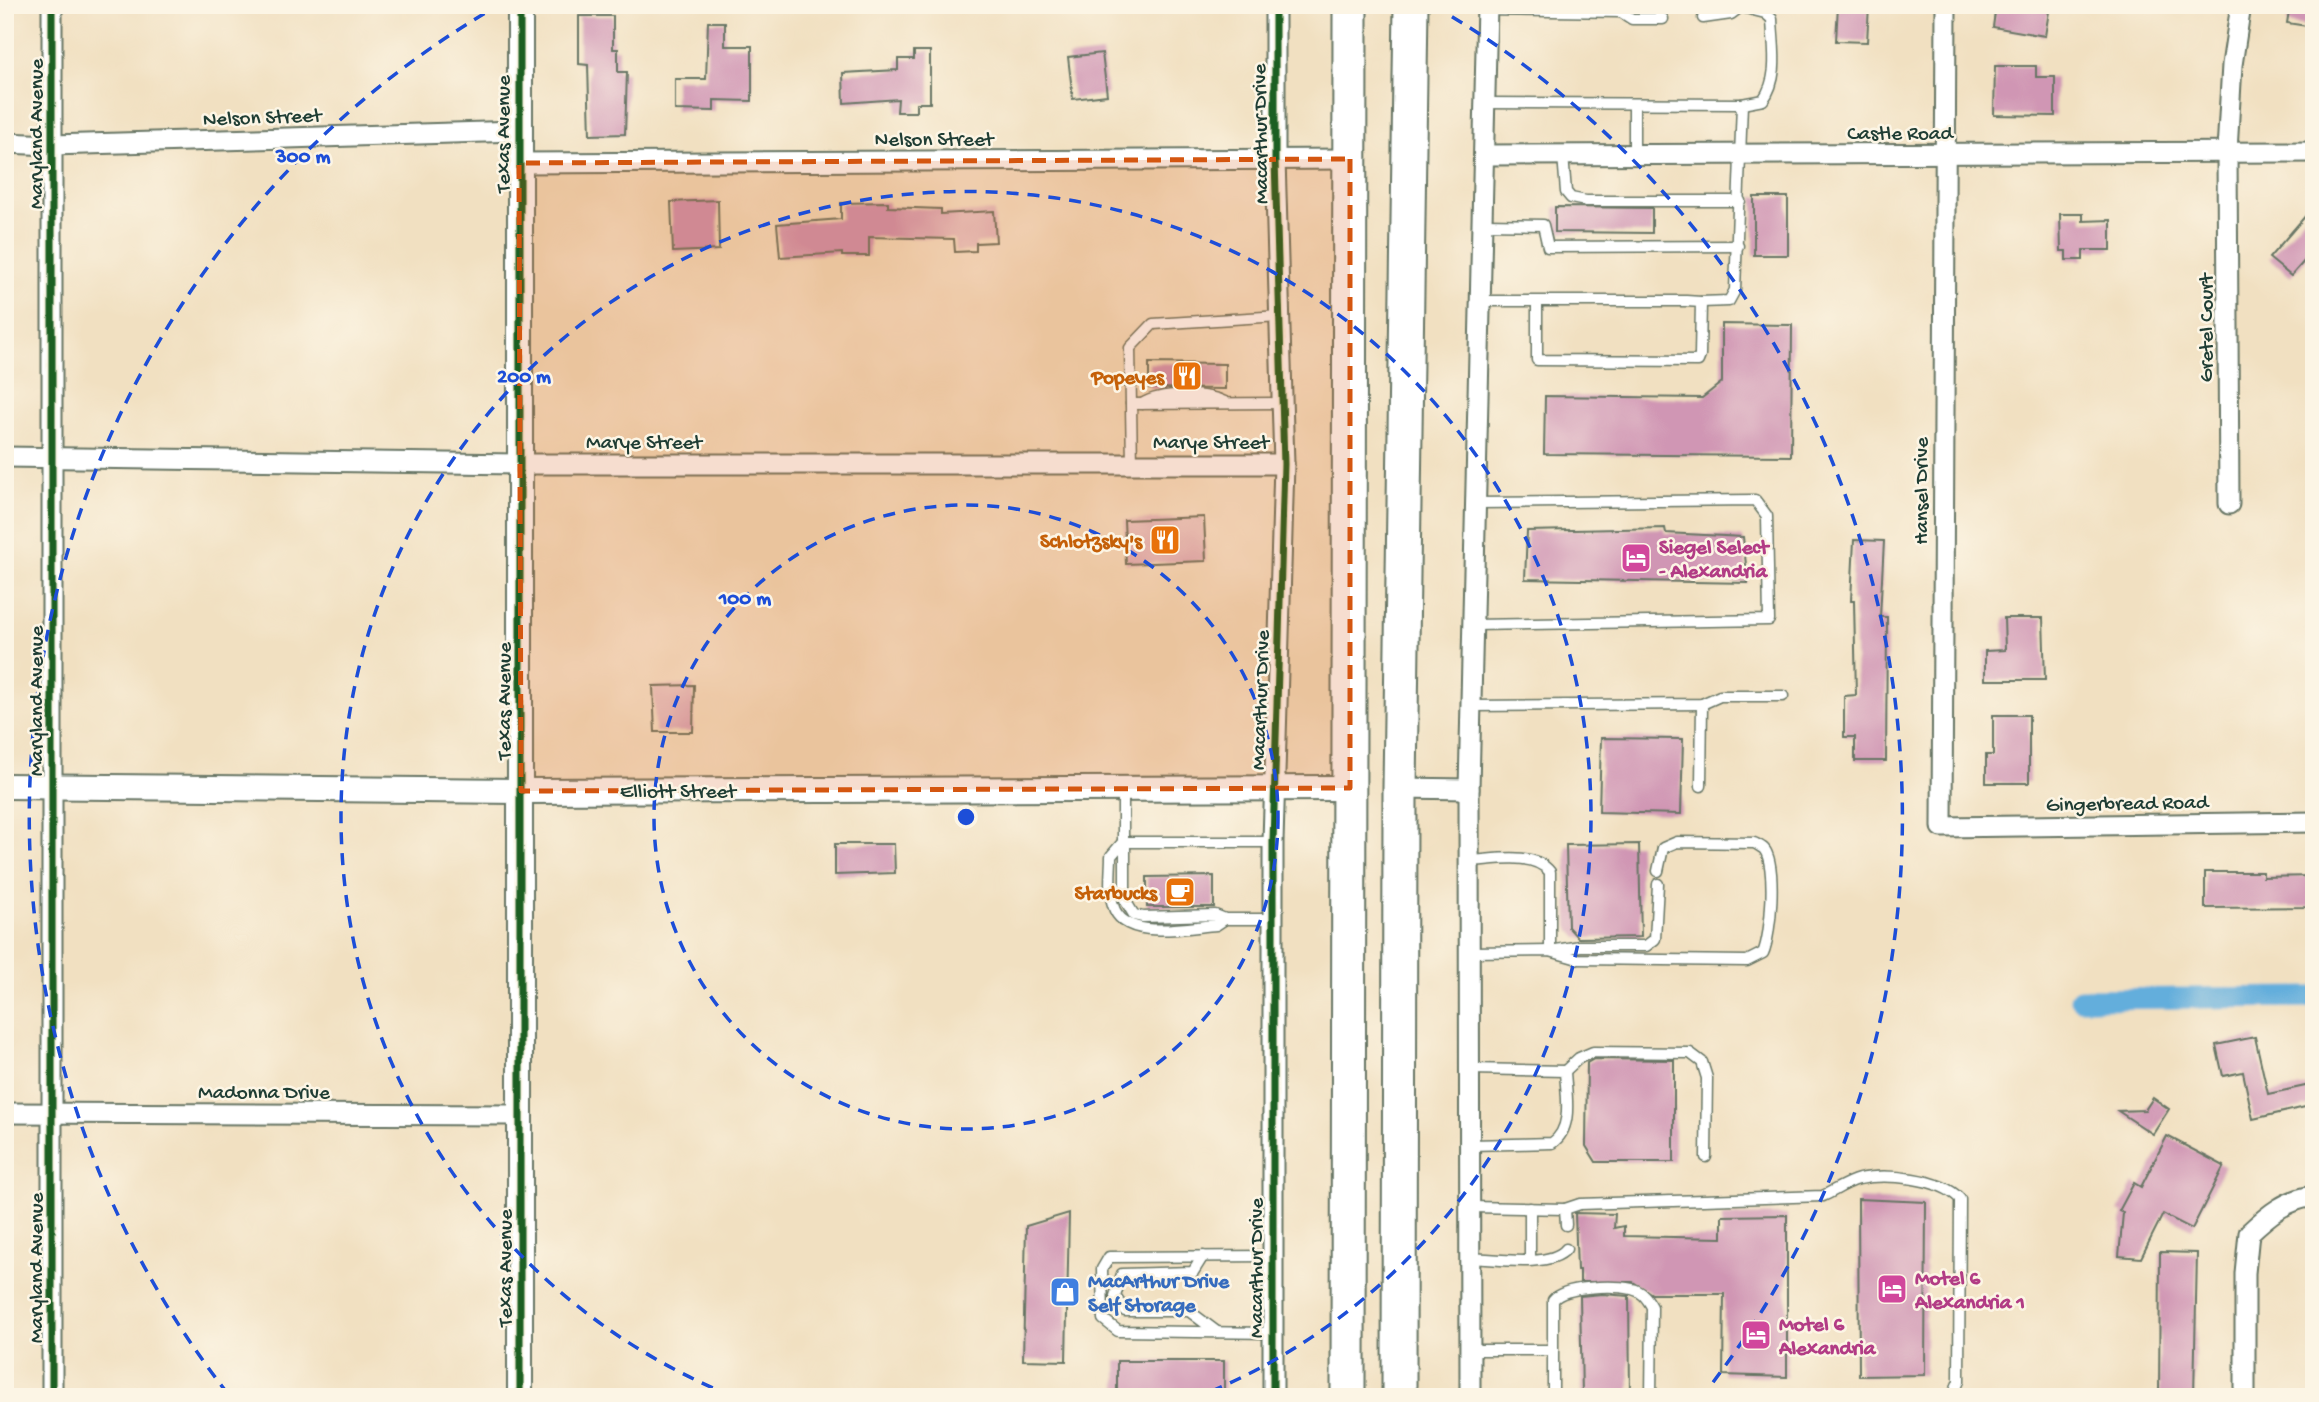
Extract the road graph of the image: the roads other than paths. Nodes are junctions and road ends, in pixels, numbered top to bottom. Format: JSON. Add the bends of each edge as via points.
{"nodes":[{"id":1,"x":52,"y":5,"type":"edge"},
{"id":2,"x":520,"y":5,"type":"edge"},
{"id":3,"x":1275,"y":5,"type":"edge"},
{"id":4,"x":1350,"y":5,"type":"edge"},
{"id":5,"x":1412,"y":5,"type":"edge"},
{"id":6,"x":1946,"y":5,"type":"edge"},
{"id":7,"x":2241,"y":5,"type":"edge"},
{"id":8,"x":1487,"y":7,"type":"edge"},
{"id":9,"x":1737,"y":7,"type":"edge"},
{"id":10,"x":1625,"y":8,"type":"edge"},
{"id":11,"x":1703,"y":18,"type":"dead end"},
{"id":12,"x":1663,"y":19,"type":"dead end"},
{"id":13,"x":1486,"y":103,"type":"junction"},
{"id":14,"x":1633,"y":104,"type":"junction"},
{"id":15,"x":1742,"y":104,"type":"junction"},
{"id":16,"x":520,"y":131,"type":"junction"},
{"id":17,"x":5,"y":143,"type":"edge"},
{"id":18,"x":52,"y":145,"type":"junction"},
{"id":19,"x":2227,"y":151,"type":"junction"},
{"id":20,"x":2314,"y":152,"type":"edge"},
{"id":21,"x":1486,"y":155,"type":"junction"},
{"id":22,"x":1563,"y":155,"type":"junction"},
{"id":23,"x":1634,"y":155,"type":"junction"},
{"id":24,"x":1741,"y":155,"type":"junction"},
{"id":25,"x":1944,"y":155,"type":"junction"},
{"id":26,"x":1275,"y":159,"type":"junction"},
{"id":27,"x":1350,"y":159,"type":"junction"},
{"id":28,"x":519,"y":163,"type":"junction"},
{"id":29,"x":1740,"y":201,"type":"junction"},
{"id":30,"x":1484,"y":224,"type":"junction"},
{"id":31,"x":1738,"y":246,"type":"junction"},
{"id":32,"x":1482,"y":301,"type":"junction"},
{"id":33,"x":1537,"y":301,"type":"junction"},
{"id":34,"x":1701,"y":302,"type":"junction"},
{"id":35,"x":1280,"y":316,"type":"junction"},
{"id":36,"x":1282,"y":403,"type":"junction"},
{"id":37,"x":1136,"y":404,"type":"junction"},
{"id":38,"x":5,"y":457,"type":"edge"},
{"id":39,"x":52,"y":457,"type":"junction"},
{"id":40,"x":520,"y":464,"type":"junction"},
{"id":41,"x":1132,"y":464,"type":"junction"},
{"id":42,"x":1284,"y":464,"type":"junction"},
{"id":43,"x":1477,"y":503,"type":"junction"},
{"id":44,"x":2229,"y":504,"type":"dead end"},
{"id":45,"x":1474,"y":625,"type":"junction"},
{"id":46,"x":1783,"y":696,"type":"dead end"},
{"id":47,"x":1702,"y":704,"type":"junction"},
{"id":48,"x":1472,"y":706,"type":"junction"},
{"id":49,"x":5,"y":786,"type":"edge"},
{"id":50,"x":52,"y":786,"type":"junction"},
{"id":51,"x":1701,"y":786,"type":"dead end"},
{"id":52,"x":1123,"y":788,"type":"junction"},
{"id":53,"x":1274,"y":788,"type":"junction"},
{"id":54,"x":1350,"y":788,"type":"junction"},
{"id":55,"x":1400,"y":788,"type":"junction"},
{"id":56,"x":1469,"y":789,"type":"junction"},
{"id":57,"x":521,"y":791,"type":"junction"},
{"id":58,"x":2314,"y":822,"type":"edge"},
{"id":59,"x":1942,"y":827,"type":"joint"},
{"id":60,"x":1124,"y":842,"type":"junction"},
{"id":61,"x":1273,"y":842,"type":"junction"},
{"id":62,"x":1470,"y":861,"type":"junction"},
{"id":63,"x":1658,"y":871,"type":"dead end"},
{"id":64,"x":1658,"y":884,"type":"dead end"},
{"id":65,"x":1272,"y":919,"type":"junction"},
{"id":66,"x":1550,"y":951,"type":"junction"},
{"id":67,"x":1470,"y":952,"type":"junction"},
{"id":68,"x":1470,"y":1069,"type":"junction"},
{"id":69,"x":1565,"y":1071,"type":"junction"},
{"id":70,"x":5,"y":1113,"type":"edge"},
{"id":71,"x":52,"y":1113,"type":"junction"},
{"id":72,"x":522,"y":1115,"type":"junction"},
{"id":73,"x":1470,"y":1145,"type":"junction"},
{"id":74,"x":1706,"y":1157,"type":"dead end"},
{"id":75,"x":2314,"y":1196,"type":"edge"},
{"id":76,"x":1471,"y":1207,"type":"junction"},
{"id":77,"x":1530,"y":1208,"type":"junction"},
{"id":78,"x":1565,"y":1209,"type":"junction"},
{"id":79,"x":1566,"y":1225,"type":"dead end"},
{"id":80,"x":1566,"y":1249,"type":"dead end"},
{"id":81,"x":1203,"y":1256,"type":"junction"},
{"id":82,"x":1272,"y":1256,"type":"junction"},
{"id":83,"x":1471,"y":1258,"type":"junction"},
{"id":84,"x":1530,"y":1260,"type":"junction"},
{"id":85,"x":1218,"y":1333,"type":"junction"},
{"id":86,"x":1273,"y":1334,"type":"junction"},
{"id":87,"x":1471,"y":1350,"type":"junction"},
{"id":88,"x":1552,"y":1350,"type":"junction"},
{"id":89,"x":52,"y":1397,"type":"edge"},
{"id":90,"x":520,"y":1397,"type":"edge"},
{"id":91,"x":1273,"y":1397,"type":"edge"},
{"id":92,"x":1348,"y":1397,"type":"edge"},
{"id":93,"x":1399,"y":1397,"type":"edge"},
{"id":94,"x":1471,"y":1397,"type":"edge"},
{"id":95,"x":1553,"y":1397,"type":"edge"},
{"id":96,"x":1651,"y":1397,"type":"edge"},
{"id":97,"x":1952,"y":1397,"type":"edge"},
{"id":98,"x":2245,"y":1397,"type":"edge"}],
"edges":[{"from":1,"to":18,"type":"street","name":"Maryland Avenue"},
{"from":2,"to":16,"type":"street","name":"Texas Avenue"},
{"from":3,"to":26,"type":"street","name":"Macarthur Drive"},
{"from":4,"to":27,"type":"highway"},
{"from":5,"to":55,"type":"highway"},
{"from":6,"to":25,"type":"street","name":"Hansel Drive"},
{"from":7,"to":19,"type":"street","name":"Gretel Court"},
{"from":8,"to":10,"type":"lane"},
{"from":8,"to":13,"type":"street"},
{"from":9,"to":11,"type":"lane","via":[[1731,15]]},
{"from":9,"to":15,"type":"lane","via":[[1772,19],[1775,71],[1763,100]]},
{"from":10,"to":12,"type":"lane","via":[[1632,19]]},
{"from":13,"to":14,"type":"lane"},
{"from":13,"to":21,"type":"street"},
{"from":14,"to":15,"type":"lane"},
{"from":14,"to":23,"type":"lane"},
{"from":15,"to":24,"type":"lane"},
{"from":16,"to":18,"type":"street","name":"Nelson Street"},
{"from":16,"to":28,"type":"street","name":"Texas Avenue"},
{"from":17,"to":18,"type":"street","name":"Nelson Street"},
{"from":18,"to":39,"type":"street","name":"Maryland Avenue"},
{"from":19,"to":20,"type":"street","name":"Castle Road"},
{"from":19,"to":25,"type":"street","name":"Castle Road"},
{"from":19,"to":44,"type":"street","name":"Gretel Court"},
{"from":21,"to":22,"type":"street","name":"Castle Road"},
{"from":21,"to":30,"type":"street"},
{"from":22,"to":23,"type":"street","name":"Castle Road"},
{"from":22,"to":29,"type":"lane","via":[[1566,192],[1571,198]]},
{"from":23,"to":24,"type":"street","name":"Castle Road"},
{"from":24,"to":25,"type":"street","name":"Castle Road"},
{"from":24,"to":29,"type":"lane"},
{"from":25,"to":59,"type":"street","name":"Hansel Drive"},
{"from":26,"to":27,"type":"street","name":"Nelson Street"},
{"from":26,"to":28,"type":"street","name":"Nelson Street"},
{"from":26,"to":35,"type":"street","name":"Macarthur Drive"},
{"from":27,"to":54,"type":"highway"},
{"from":28,"to":40,"type":"street","name":"Texas Avenue"},
{"from":29,"to":31,"type":"lane"},
{"from":30,"to":31,"type":"lane","via":[[1542,225],[1548,247]]},
{"from":30,"to":32,"type":"street"},
{"from":31,"to":34,"type":"lane","via":[[1732,297],[1725,302]]},
{"from":32,"to":33,"type":"lane"},
{"from":32,"to":43,"type":"street"},
{"from":33,"to":34,"type":"lane"},
{"from":33,"to":34,"type":"lane","via":[[1537,360],[1544,362],[1698,361]]},
{"from":35,"to":36,"type":"street","name":"Macarthur Drive"},
{"from":35,"to":37,"type":"lane","via":[[1153,324],[1130,348]]},
{"from":36,"to":37,"type":"lane"},
{"from":36,"to":42,"type":"street","name":"Macarthur Drive"},
{"from":37,"to":41,"type":"lane"},
{"from":38,"to":39,"type":"street","name":"Marye Street"},
{"from":39,"to":40,"type":"street","name":"Marye Street"},
{"from":39,"to":50,"type":"street","name":"Maryland Avenue"},
{"from":40,"to":41,"type":"street","name":"Marye Street"},
{"from":40,"to":57,"type":"street","name":"Texas Avenue"},
{"from":41,"to":42,"type":"street","name":"Marye Street"},
{"from":42,"to":53,"type":"street","name":"Macarthur Drive"},
{"from":43,"to":45,"type":"street"},
{"from":43,"to":45,"type":"lane","via":[[1755,500],[1768,516],[1769,620]]},
{"from":45,"to":48,"type":"street"},
{"from":46,"to":47,"type":"lane","via":[[1720,696]]},
{"from":47,"to":48,"type":"lane"},
{"from":47,"to":51,"type":"lane"},
{"from":48,"to":56,"type":"street"},
{"from":49,"to":50,"type":"street","name":"Elliott Street"},
{"from":50,"to":57,"type":"street","name":"Elliott Street"},
{"from":50,"to":71,"type":"street","name":"Maryland Avenue"},
{"from":52,"to":53,"type":"street","name":"Elliott Street"},
{"from":52,"to":57,"type":"street","name":"Elliott Street"},
{"from":52,"to":60,"type":"lane"},
{"from":53,"to":54,"type":"street","name":"Elliott Street"},
{"from":53,"to":61,"type":"street","name":"Macarthur Drive"},
{"from":54,"to":55,"type":"highway"},
{"from":54,"to":92,"type":"highway"},
{"from":55,"to":56,"type":"street"},
{"from":55,"to":93,"type":"highway"},
{"from":56,"to":62,"type":"street"},
{"from":57,"to":72,"type":"street","name":"Texas Avenue"},
{"from":58,"to":59,"type":"street","name":"Gingerbread Road"},
{"from":60,"to":61,"type":"lane"},
{"from":60,"to":65,"type":"lane","via":[[1125,900],[1134,915]]},
{"from":61,"to":65,"type":"street","name":"Macarthur Drive"},
{"from":62,"to":66,"type":"lane","via":[[1530,859],[1543,863],[1550,872]]},
{"from":62,"to":67,"type":"street"},
{"from":63,"to":66,"type":"lane","via":[[1663,848],[1677,842],[1754,843],[1764,848],[1770,863],[1769,939],[1763,953],[1747,961],[1592,960]]},
{"from":64,"to":66,"type":"lane","via":[[1655,939],[1646,946]]},
{"from":65,"to":82,"type":"street","name":"Macarthur Drive"},
{"from":66,"to":67,"type":"lane"},
{"from":67,"to":68,"type":"street"},
{"from":68,"to":69,"type":"lane"},
{"from":68,"to":73,"type":"street"},
{"from":69,"to":73,"type":"lane","via":[[1563,1136],[1552,1143]]},
{"from":69,"to":74,"type":"lane","via":[[1592,1052],[1690,1053],[1702,1062],[1707,1078]]},
{"from":70,"to":71,"type":"street","name":"Madonna Drive"},
{"from":71,"to":72,"type":"street","name":"Madonna Drive"},
{"from":71,"to":89,"type":"street","name":"Maryland Avenue"},
{"from":72,"to":90,"type":"street","name":"Texas Avenue"},
{"from":73,"to":76,"type":"street"},
{"from":75,"to":98,"type":"street","via":[[2270,1213],[2249,1233]]},
{"from":76,"to":77,"type":"lane"},
{"from":76,"to":83,"type":"street"},
{"from":77,"to":78,"type":"lane"},
{"from":77,"to":84,"type":"lane"},
{"from":78,"to":79,"type":"lane"},
{"from":78,"to":97,"type":"lane","via":[[1580,1204],[1823,1196],[1859,1179],[1924,1179],[1950,1188],[1960,1199],[1959,1381]]},
{"from":80,"to":84,"type":"lane","via":[[1560,1256]]},
{"from":81,"to":82,"type":"lane"},
{"from":81,"to":85,"type":"lane","via":[[1192,1272],[1122,1274],[1115,1296],[1125,1311],[1189,1311]]},
{"from":81,"to":85,"type":"lane","via":[[1109,1257],[1102,1269],[1103,1319],[1118,1331]]},
{"from":82,"to":86,"type":"street","name":"Macarthur Drive"},
{"from":83,"to":84,"type":"lane"},
{"from":83,"to":87,"type":"street"},
{"from":85,"to":86,"type":"lane"},
{"from":86,"to":91,"type":"street","name":"Macarthur Drive"},
{"from":87,"to":88,"type":"lane"},
{"from":87,"to":94,"type":"street"},
{"from":88,"to":95,"type":"lane"},
{"from":88,"to":96,"type":"lane","via":[[1553,1300],[1559,1293],[1632,1289],[1646,1296],[1653,1307]]}]}
